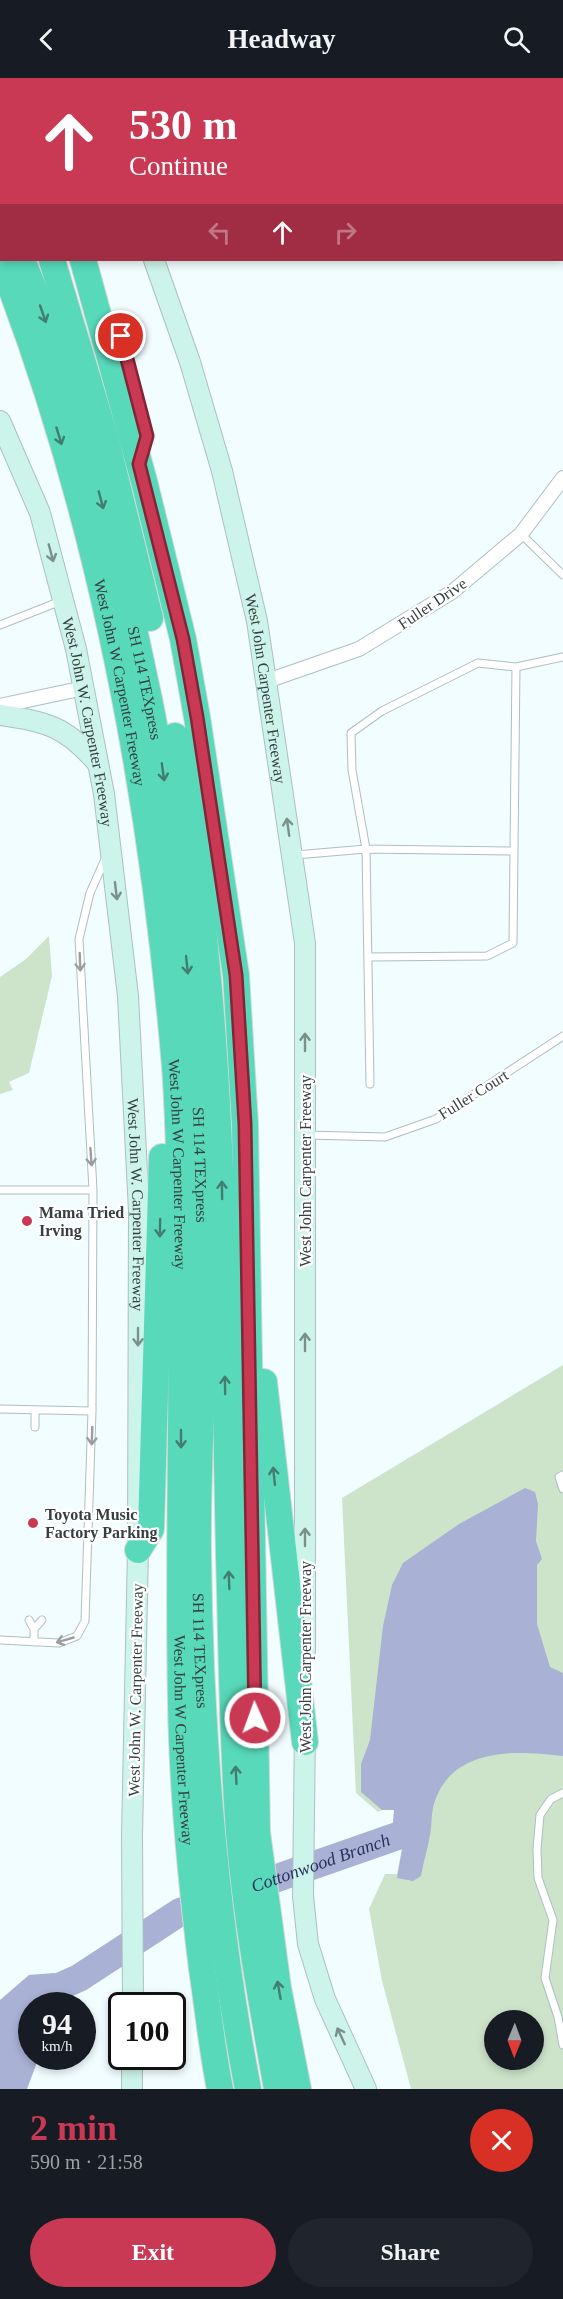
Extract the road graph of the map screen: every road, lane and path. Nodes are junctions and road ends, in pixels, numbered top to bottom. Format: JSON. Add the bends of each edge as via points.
{"nodes":[{"id":1,"x":1,"y":261,"type":"edge"},
{"id":2,"x":22,"y":261,"type":"edge"},
{"id":3,"x":52,"y":261,"type":"edge"},
{"id":4,"x":82,"y":261,"type":"edge"},
{"id":5,"x":100,"y":261,"type":"edge"},
{"id":6,"x":154,"y":261,"type":"edge"},
{"id":7,"x":0,"y":298,"type":"edge"},
{"id":8,"x":42,"y":380,"type":"junction"},
{"id":9,"x":0,"y":421,"type":"edge"},
{"id":10,"x":139,"y":464,"type":"junction"},
{"id":11,"x":563,"y":478,"type":"edge"},
{"id":12,"x":521,"y":534,"type":"junction"},
{"id":13,"x":563,"y":575,"type":"edge"},
{"id":14,"x":63,"y":600,"type":"junction"},
{"id":15,"x":0,"y":625,"type":"edge"},
{"id":16,"x":563,"y":657,"type":"edge"},
{"id":17,"x":516,"y":667,"type":"junction"},
{"id":18,"x":267,"y":681,"type":"junction"},
{"id":19,"x":84,"y":688,"type":"junction"},
{"id":20,"x":0,"y":705,"type":"edge"},
{"id":21,"x":0,"y":715,"type":"edge"},
{"id":22,"x":99,"y":765,"type":"junction"},
{"id":23,"x":111,"y":846,"type":"junction"},
{"id":24,"x":366,"y":849,"type":"junction"},
{"id":25,"x":514,"y":851,"type":"junction"},
{"id":26,"x":292,"y":856,"type":"junction"},
{"id":27,"x":369,"y":957,"type":"junction"},
{"id":28,"x":563,"y":1036,"type":"edge"},
{"id":29,"x":175,"y":1066,"type":"junction"},
{"id":30,"x":370,"y":1084,"type":"dead end"},
{"id":31,"x":305,"y":1135,"type":"junction"},
{"id":32,"x":0,"y":1190,"type":"edge"},
{"id":33,"x":93,"y":1190,"type":"junction"},
{"id":34,"x":247,"y":1234,"type":"junction"},
{"id":35,"x":0,"y":1409,"type":"edge"},
{"id":36,"x":35,"y":1410,"type":"junction"},
{"id":37,"x":93,"y":1411,"type":"junction"},
{"id":38,"x":35,"y":1427,"type":"dead end"},
{"id":39,"x":563,"y":1475,"type":"edge"},
{"id":40,"x":563,"y":1489,"type":"edge"},
{"id":41,"x":138,"y":1550,"type":"junction"},
{"id":42,"x":29,"y":1620,"type":"dead end"},
{"id":43,"x":42,"y":1620,"type":"dead end"},
{"id":44,"x":34,"y":1629,"type":"junction"},
{"id":45,"x":0,"y":1640,"type":"edge"},
{"id":46,"x":33,"y":1642,"type":"junction"},
{"id":47,"x":305,"y":1742,"type":"junction"},
{"id":48,"x":563,"y":1793,"type":"edge"},
{"id":49,"x":248,"y":1833,"type":"junction"},
{"id":50,"x":200,"y":1844,"type":"junction"},
{"id":51,"x":256,"y":1908,"type":"junction"},
{"id":52,"x":209,"y":1927,"type":"junction"},
{"id":53,"x":133,"y":1992,"type":"edge"},
{"id":54,"x":563,"y":2045,"type":"edge"},
{"id":55,"x":132,"y":2070,"type":"edge"},
{"id":56,"x":132,"y":2089,"type":"edge"},
{"id":57,"x":220,"y":2089,"type":"edge"},
{"id":58,"x":248,"y":2089,"type":"edge"},
{"id":59,"x":277,"y":2089,"type":"edge"},
{"id":60,"x":298,"y":2089,"type":"edge"},
{"id":61,"x":366,"y":2089,"type":"edge"}],
"edges":[{"from":1,"to":8,"type":"highway","name":"West John W Carpenter Freeway"},
{"from":2,"to":50,"type":"highway","name":"SH 114 TEXpress","one_way":true,"via":[[86,443],[129,600],[159,743],[178,874],[198,1083],[203,1316],[198,1551]]},
{"from":49,"to":3,"type":"highway","name":"SH 114 TEXpress","one_way":true,"via":[[233,1738],[222,1185],[210,985],[198,872],[146,596],[106,440]]},
{"from":4,"to":10,"type":"highway"},
{"from":5,"to":10,"type":"highway","via":[[147,436]]},
{"from":6,"to":18,"type":"main road","name":"West John Carpenter Freeway","via":[[222,471]]},
{"from":7,"to":8,"type":"highway","via":[[17,341]]},
{"from":8,"to":29,"type":"highway","name":"West John W Carpenter Freeway","one_way":true,"via":[[110,616],[152,848]]},
{"from":9,"to":14,"type":"main road","name":"West John W. Carpenter Freeway","one_way":true,"via":[[40,513]]},
{"from":10,"to":34,"type":"highway","via":[[183,639],[236,975]]},
{"from":11,"to":12,"type":"street","name":"Fuller Drive"},
{"from":12,"to":13,"type":"lane"},
{"from":12,"to":18,"type":"street","name":"Fuller Drive","via":[[452,592],[396,628],[359,649]]},
{"from":14,"to":15,"type":"lane"},
{"from":14,"to":19,"type":"main road","name":"West John W. Carpenter Freeway"},
{"from":16,"to":17,"type":"lane"},
{"from":17,"to":24,"type":"lane","via":[[478,663],[382,711],[351,733],[352,770]]},
{"from":17,"to":25,"type":"lane"},
{"from":26,"to":18,"type":"main road","name":"West John Carpenter Freeway","one_way":true},
{"from":19,"to":20,"type":"street"},
{"from":19,"to":22,"type":"main road","name":"West John W. Carpenter Freeway"},
{"from":21,"to":22,"type":"main road","via":[[44,722],[66,733]]},
{"from":22,"to":23,"type":"main road","name":"West John W. Carpenter Freeway"},
{"from":23,"to":33,"type":"lane","one_way":true,"via":[[90,893],[79,939]]},
{"from":23,"to":41,"type":"main road","name":"West John W. Carpenter Freeway","one_way":true,"via":[[123,939],[136,1113]]},
{"from":24,"to":25,"type":"lane"},
{"from":24,"to":26,"type":"lane"},
{"from":24,"to":27,"type":"lane"},
{"from":25,"to":27,"type":"lane","via":[[513,944],[488,956]]},
{"from":31,"to":26,"type":"main road","name":"West John Carpenter Freeway","one_way":true,"via":[[305,943]]},
{"from":27,"to":30,"type":"lane"},
{"from":28,"to":31,"type":"lane","name":"Fuller Court","via":[[436,1119],[386,1137]]},
{"from":29,"to":41,"type":"highway","one_way":true,"via":[[164,1097],[151,1529]]},
{"from":29,"to":50,"type":"highway","name":"West John W Carpenter Freeway","one_way":true,"via":[[181,1266],[181,1703]]},
{"from":47,"to":31,"type":"main road","name":"West John Carpenter Freeway","one_way":true},
{"from":32,"to":33,"type":"lane"},
{"from":33,"to":37,"type":"lane"},
{"from":47,"to":34,"type":"highway","one_way":true},
{"from":34,"to":49,"type":"highway"},
{"from":35,"to":36,"type":"lane"},
{"from":36,"to":37,"type":"lane"},
{"from":36,"to":38,"type":"lane"},
{"from":37,"to":46,"type":"lane","one_way":true,"via":[[86,1621],[77,1636],[59,1643]]},
{"from":39,"to":40,"type":"lane","via":[[559,1477]]},
{"from":41,"to":53,"type":"main road","name":"West John W. Carpenter Freeway"},
{"from":42,"to":44,"type":"lane"},
{"from":43,"to":44,"type":"lane"},
{"from":44,"to":46,"type":"lane"},
{"from":45,"to":46,"type":"lane"},
{"from":61,"to":47,"type":"main road","name":"West John Carpenter Freeway","one_way":true,"via":[[325,1999],[308,1944],[303,1896]]},
{"from":48,"to":54,"type":"lane","via":[[551,1799],[540,1815],[537,1849],[538,1878],[553,1920],[546,1978]]},
{"from":49,"to":51,"type":"highway"},
{"from":50,"to":52,"type":"highway","name":"West John W Carpenter Freeway"},
{"from":51,"to":59,"type":"highway"},
{"from":60,"to":51,"type":"highway","one_way":true},
{"from":52,"to":57,"type":"highway","name":"West John W Carpenter Freeway"},
{"from":52,"to":58,"type":"highway"},
{"from":55,"to":56,"type":"main road"}]}
